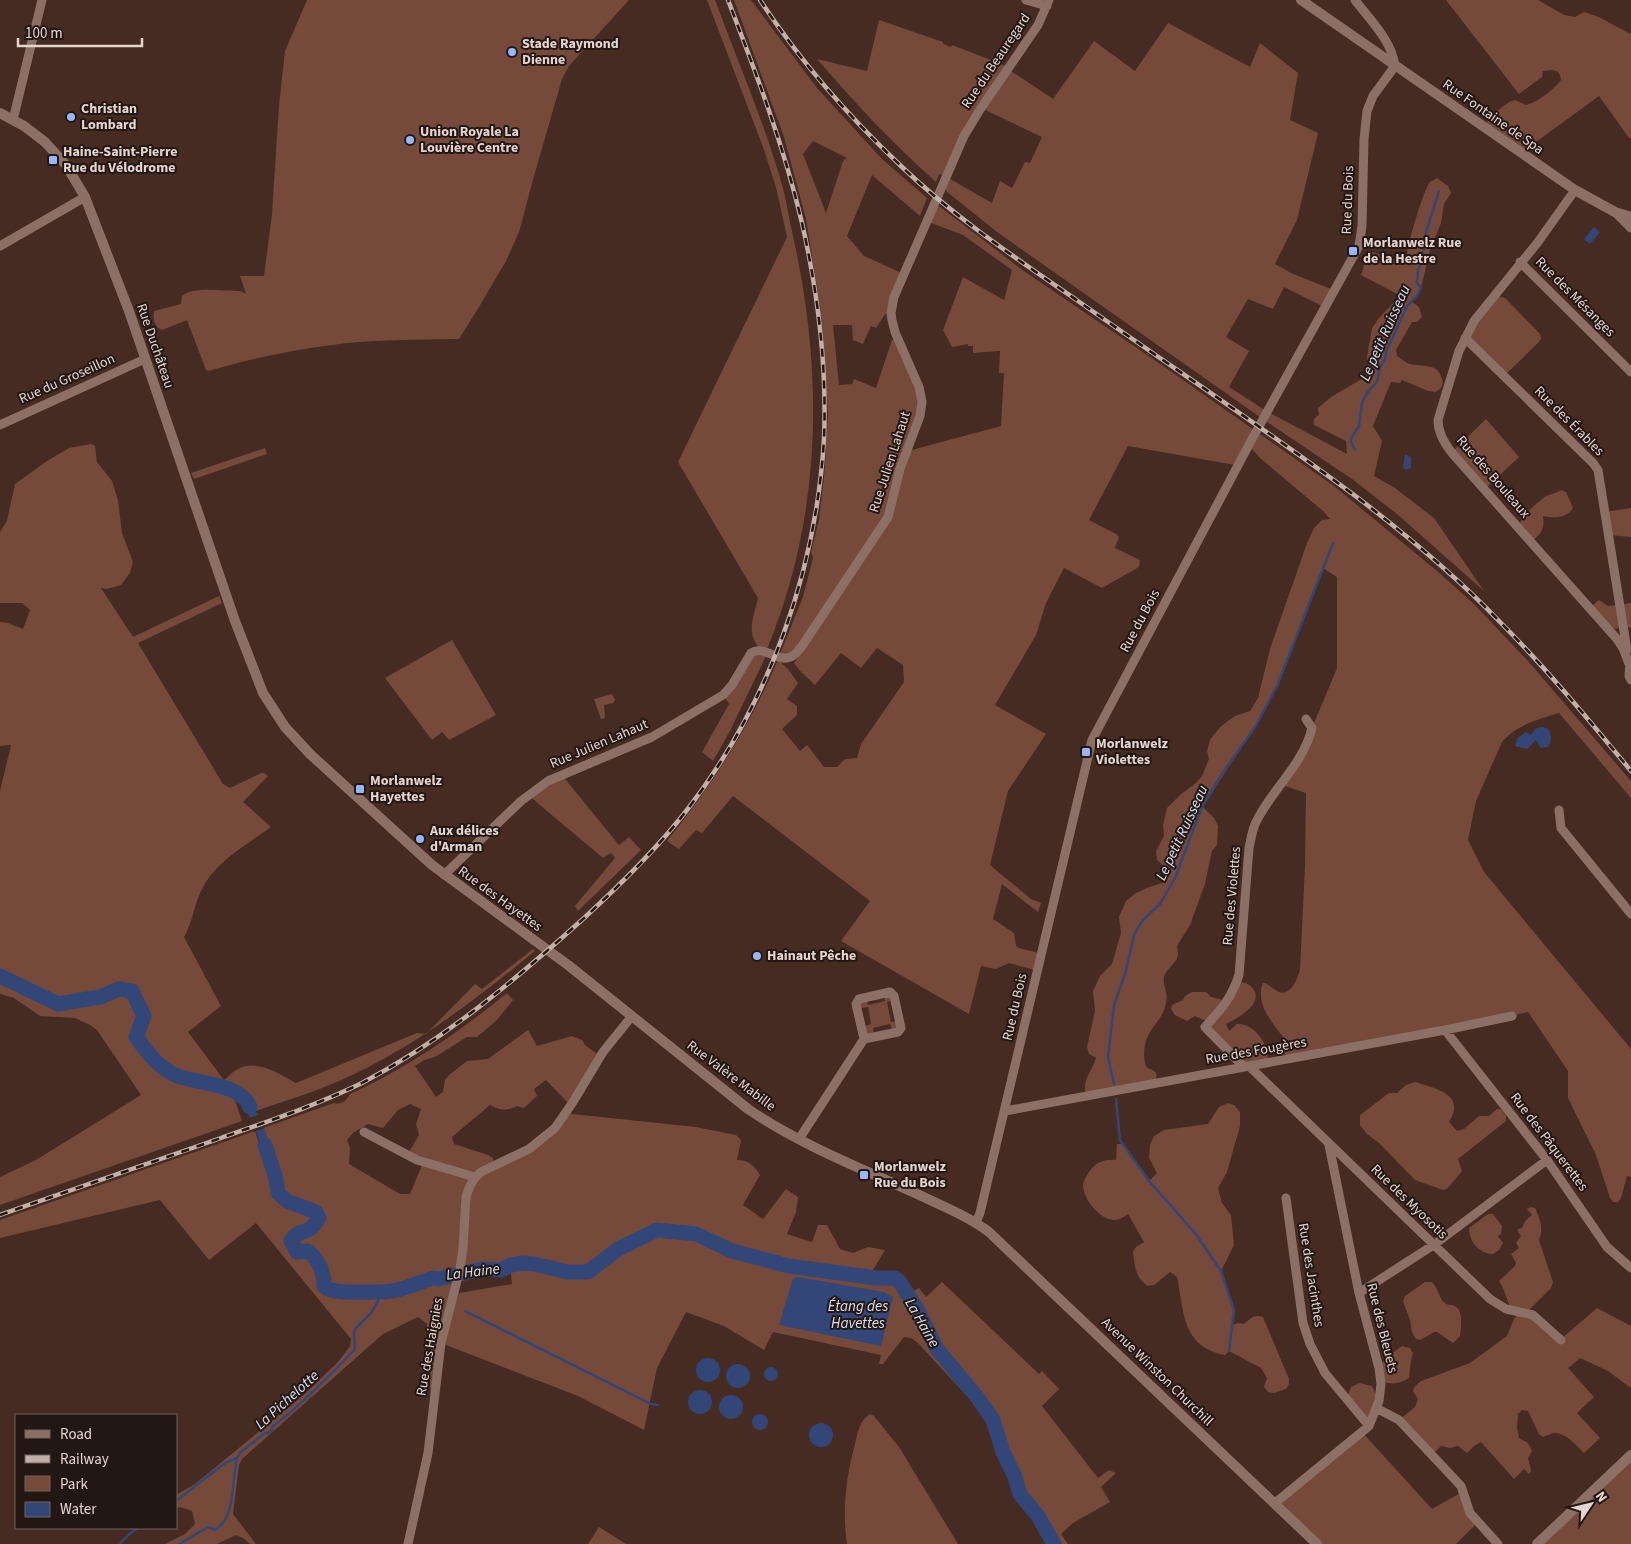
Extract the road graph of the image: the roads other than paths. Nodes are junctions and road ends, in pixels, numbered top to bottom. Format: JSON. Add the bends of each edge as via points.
{"nodes":[{"id":1,"x":42,"y":0,"type":"edge"},
{"id":2,"x":1026,"y":0,"type":"edge"},
{"id":3,"x":1301,"y":0,"type":"edge"},
{"id":4,"x":1355,"y":0,"type":"edge"},
{"id":5,"x":1048,"y":3,"type":"edge"},
{"id":6,"x":1395,"y":66,"type":"junction"},
{"id":7,"x":0,"y":113,"type":"edge"},
{"id":8,"x":13,"y":120,"type":"junction"},
{"id":9,"x":1574,"y":190,"type":"junction"},
{"id":10,"x":86,"y":196,"type":"junction"},
{"id":11,"x":1615,"y":212,"type":"junction"},
{"id":12,"x":928,"y":218,"type":"joint"},
{"id":13,"x":1631,"y":218,"type":"edge"},
{"id":14,"x":1631,"y":228,"type":"edge"},
{"id":15,"x":0,"y":246,"type":"edge"},
{"id":16,"x":1520,"y":262,"type":"junction"},
{"id":17,"x":1465,"y":338,"type":"junction"},
{"id":18,"x":145,"y":359,"type":"junction"},
{"id":19,"x":1631,"y":372,"type":"edge"},
{"id":20,"x":0,"y":425,"type":"edge"},
{"id":21,"x":235,"y":621,"type":"joint"},
{"id":22,"x":1631,"y":654,"type":"edge"},
{"id":23,"x":1629,"y":664,"type":"junction"},
{"id":24,"x":1631,"y":680,"type":"edge"},
{"id":25,"x":1306,"y":719,"type":"dead end"},
{"id":26,"x":1559,"y":810,"type":"dead end"},
{"id":27,"x":444,"y":875,"type":"junction"},
{"id":28,"x":1631,"y":914,"type":"edge"},
{"id":29,"x":544,"y":947,"type":"joint"},
{"id":30,"x":632,"y":1016,"type":"junction"},
{"id":31,"x":1512,"y":1016,"type":"dead end"},
{"id":32,"x":1445,"y":1030,"type":"junction"},
{"id":33,"x":864,"y":1039,"type":"junction"},
{"id":34,"x":1246,"y":1067,"type":"junction"},
{"id":35,"x":1005,"y":1111,"type":"junction"},
{"id":36,"x":364,"y":1132,"type":"dead end"},
{"id":37,"x":799,"y":1139,"type":"junction"},
{"id":38,"x":1329,"y":1144,"type":"junction"},
{"id":39,"x":1548,"y":1160,"type":"junction"},
{"id":40,"x":475,"y":1177,"type":"junction"},
{"id":41,"x":1286,"y":1198,"type":"dead end"},
{"id":42,"x":976,"y":1222,"type":"junction"},
{"id":43,"x":1435,"y":1244,"type":"junction"},
{"id":44,"x":1631,"y":1268,"type":"edge"},
{"id":45,"x":1359,"y":1293,"type":"junction"},
{"id":46,"x":1561,"y":1340,"type":"dead end"},
{"id":47,"x":1376,"y":1408,"type":"junction"},
{"id":48,"x":1369,"y":1426,"type":"junction"},
{"id":49,"x":1631,"y":1455,"type":"edge"},
{"id":50,"x":1275,"y":1503,"type":"junction"},
{"id":51,"x":408,"y":1544,"type":"edge"},
{"id":52,"x":1317,"y":1544,"type":"edge"},
{"id":53,"x":1498,"y":1544,"type":"edge"},
{"id":54,"x":1537,"y":1544,"type":"edge"}],
"edges":[{"from":1,"to":8,"type":"street"},
{"from":2,"to":5,"type":"street"},
{"from":3,"to":6,"type":"street","name":"Rue Fontaine de Spa"},
{"from":4,"to":6,"type":"street","via":[[1388,44]]},
{"from":5,"to":12,"type":"street","name":"Rue du Beauregard","via":[[1038,25],[964,136]]},
{"from":6,"to":9,"type":"street","name":"Rue Fontaine de Spa"},
{"from":6,"to":35,"type":"street","name":"Rue du Bois","via":[[1372,96],[1367,112],[1362,231],[1356,253],[1252,439],[1092,740]]},
{"from":7,"to":8,"type":"street","name":"Rue Duchâteau"},
{"from":8,"to":10,"type":"street","name":"Rue Duchâteau","via":[[45,142]]},
{"from":9,"to":11,"type":"street","name":"Rue Fontaine de Spa"},
{"from":9,"to":16,"type":"street","name":"Rue des Bouleaux"},
{"from":10,"to":15,"type":"street"},
{"from":10,"to":18,"type":"street","name":"Rue Duchâteau"},
{"from":11,"to":13,"type":"street","name":"Rue Fontaine de Spa"},
{"from":11,"to":14,"type":"street"},
{"from":12,"to":27,"type":"street","name":"Rue Julien Lahaut","via":[[894,298],[891,313],[895,332],[919,386],[922,402],[918,423],[898,476],[890,513],[802,646],[790,658],[758,650],[751,653],[732,685],[717,700],[652,737],[557,776],[539,787]]},
{"from":16,"to":17,"type":"street","name":"Rue des Bouleaux","via":[[1477,316]]},
{"from":16,"to":19,"type":"street","name":"Rue des Mésanges"},
{"from":17,"to":23,"type":"street","name":"Rue des Érables","via":[[1598,470]]},
{"from":17,"to":23,"type":"street","name":"Rue des Bouleaux","via":[[1438,420],[1443,441],[1618,639]]},
{"from":18,"to":20,"type":"street","name":"Rue du Groseillon"},
{"from":18,"to":21,"type":"street","name":"Rue Duchâteau"},
{"from":21,"to":27,"type":"street","name":"Rue des Hayettes","via":[[263,693],[285,727],[310,754]]},
{"from":22,"to":23,"type":"street","name":"Rue des Bouleaux"},
{"from":23,"to":24,"type":"street","name":"Rue des Bouleaux"},
{"from":25,"to":34,"type":"street","name":"Rue des Violettes","via":[[1312,728],[1309,741],[1252,832],[1236,985],[1205,1027]]},
{"from":26,"to":28,"type":"street","via":[[1561,828]]},
{"from":27,"to":29,"type":"street","name":"Rue des Hayettes"},
{"from":29,"to":30,"type":"street","name":"Rue Valère Mabille"},
{"from":30,"to":37,"type":"street","name":"Rue Valère Mabille","via":[[748,1109]]},
{"from":30,"to":40,"type":"street","via":[[603,1052],[555,1128],[529,1149]]},
{"from":31,"to":32,"type":"street","name":"Rue des Fougères"},
{"from":32,"to":34,"type":"street","name":"Rue des Fougères"},
{"from":32,"to":39,"type":"street","name":"Rue des Pâquerettes"},
{"from":33,"to":33,"type":"street","via":[[856,1004],[859,999],[890,992],[894,996],[901,1028],[898,1032]]},
{"from":33,"to":37,"type":"street"},
{"from":34,"to":35,"type":"street","name":"Rue des Fougères"},
{"from":34,"to":38,"type":"street","name":"Rue des Myosotis"},
{"from":35,"to":42,"type":"street","name":"Rue du Bois"},
{"from":36,"to":40,"type":"street","via":[[417,1160]]},
{"from":37,"to":42,"type":"street","name":"Rue Valère Mabille"},
{"from":38,"to":43,"type":"street","name":"Rue des Myosotis"},
{"from":38,"to":45,"type":"street","name":"Rue des Bleuets"},
{"from":39,"to":43,"type":"street"},
{"from":39,"to":44,"type":"street","name":"Rue des Pâquerettes","via":[[1607,1247]]},
{"from":40,"to":51,"type":"street","name":"Rue des Haignies","via":[[466,1196],[460,1269],[442,1343],[428,1453]]},
{"from":41,"to":48,"type":"street","name":"Rue des Jacinthes","via":[[1303,1323],[1310,1344],[1325,1373]]},
{"from":42,"to":50,"type":"street","name":"Avenue Winston Churchill"},
{"from":43,"to":45,"type":"street"},
{"from":43,"to":46,"type":"street","name":"Rue des Myosotis","via":[[1494,1302],[1506,1309],[1533,1315]]},
{"from":45,"to":47,"type":"street","name":"Rue des Bleuets","via":[[1381,1380]]},
{"from":47,"to":48,"type":"street","name":"Rue des Bleuets"},
{"from":47,"to":53,"type":"street","via":[[1399,1420],[1461,1486],[1470,1513]]},
{"from":48,"to":50,"type":"street","name":"Rue des Bleuets"},
{"from":49,"to":54,"type":"street"},
{"from":50,"to":52,"type":"street","name":"Avenue Winston Churchill"}]}
